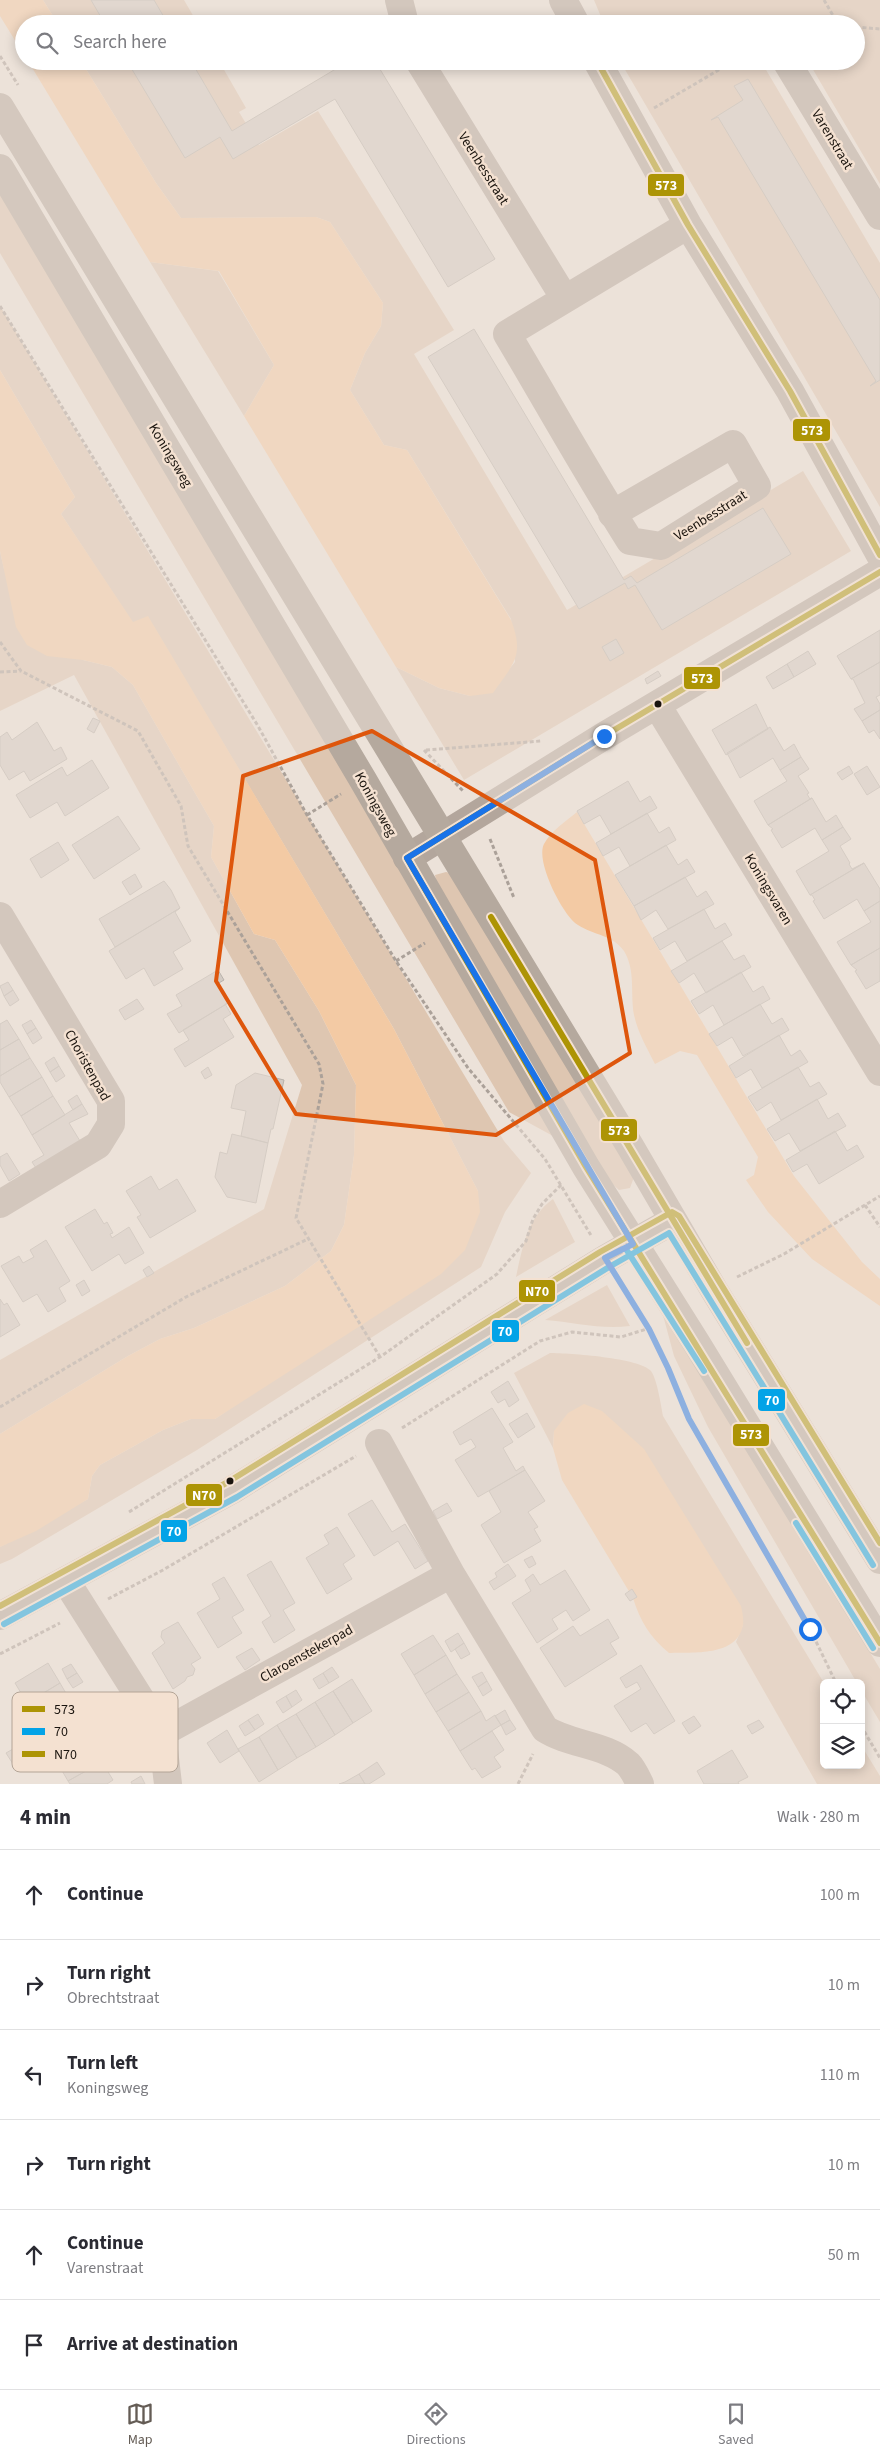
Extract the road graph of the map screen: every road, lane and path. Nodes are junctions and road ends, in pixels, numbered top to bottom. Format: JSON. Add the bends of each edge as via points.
{"nodes":[{"id":1,"x":399,"y":0,"type":"edge"},
{"id":2,"x":563,"y":0,"type":"edge"},
{"id":3,"x":824,"y":0,"type":"edge"},
{"id":4,"x":403,"y":15,"type":"edge"},
{"id":5,"x":571,"y":15,"type":"edge"},
{"id":6,"x":833,"y":15,"type":"edge"},
{"id":7,"x":865,"y":28,"type":"edge"},
{"id":8,"x":880,"y":29,"type":"edge"},
{"id":9,"x":425,"y":70,"type":"edge"},
{"id":10,"x":602,"y":70,"type":"edge"},
{"id":11,"x":719,"y":70,"type":"edge"},
{"id":12,"x":791,"y":70,"type":"edge"},
{"id":13,"x":0,"y":107,"type":"edge"},
{"id":14,"x":631,"y":122,"type":"junction"},
{"id":15,"x":0,"y":168,"type":"edge"},
{"id":16,"x":880,"y":216,"type":"edge"},
{"id":17,"x":688,"y":224,"type":"junction"},
{"id":18,"x":565,"y":299,"type":"junction"},
{"id":19,"x":0,"y":306,"type":"edge"},
{"id":20,"x":612,"y":514,"type":"junction"},
{"id":21,"x":880,"y":555,"type":"edge"},
{"id":22,"x":880,"y":572,"type":"edge"},
{"id":23,"x":0,"y":642,"type":"edge"},
{"id":24,"x":21,"y":671,"type":"junction"},
{"id":25,"x":0,"y":672,"type":"edge"},
{"id":26,"x":657,"y":705,"type":"junction"},
{"id":27,"x":548,"y":741,"type":"dead end"},
{"id":28,"x":396,"y":761,"type":"junction"},
{"id":29,"x":363,"y":780,"type":"junction"},
{"id":30,"x":307,"y":815,"type":"junction"},
{"id":31,"x":440,"y":836,"type":"junction"},
{"id":32,"x":407,"y":858,"type":"junction"},
{"id":33,"x":0,"y":916,"type":"edge"},
{"id":34,"x":880,"y":1072,"type":"edge"},
{"id":35,"x":880,"y":1196,"type":"edge"},
{"id":36,"x":0,"y":1204,"type":"edge"},
{"id":37,"x":865,"y":1205,"type":"junction"},
{"id":38,"x":532,"y":1219,"type":"dead end"},
{"id":39,"x":672,"y":1221,"type":"junction"},
{"id":40,"x":880,"y":1226,"type":"edge"},
{"id":41,"x":308,"y":1239,"type":"junction"},
{"id":42,"x":633,"y":1244,"type":"junction"},
{"id":43,"x":605,"y":1258,"type":"junction"},
{"id":44,"x":738,"y":1277,"type":"dead end"},
{"id":45,"x":649,"y":1329,"type":"junction"},
{"id":46,"x":380,"y":1357,"type":"junction"},
{"id":47,"x":0,"y":1407,"type":"edge"},
{"id":48,"x":378,"y":1443,"type":"junction"},
{"id":49,"x":128,"y":1513,"type":"dead end"},
{"id":50,"x":880,"y":1560,"type":"edge"},
{"id":51,"x":451,"y":1574,"type":"junction"},
{"id":52,"x":66,"y":1581,"type":"junction"},
{"id":53,"x":85,"y":1611,"type":"junction"},
{"id":54,"x":0,"y":1616,"type":"edge"},
{"id":55,"x":880,"y":1643,"type":"edge"},
{"id":56,"x":0,"y":1654,"type":"edge"},
{"id":57,"x":834,"y":1679,"type":"edge"},
{"id":58,"x":136,"y":1692,"type":"edge"},
{"id":59,"x":178,"y":1724,"type":"edge"},
{"id":60,"x":545,"y":1729,"type":"junction"},
{"id":61,"x":865,"y":1733,"type":"edge"},
{"id":62,"x":880,"y":1758,"type":"edge"},
{"id":63,"x":518,"y":1784,"type":"edge"},
{"id":64,"x":640,"y":1784,"type":"edge"}],
"edges":[{"from":1,"to":4,"type":"street"},
{"from":2,"to":5,"type":"street"},
{"from":3,"to":6,"type":"path"},
{"from":7,"to":8,"type":"path"},
{"from":9,"to":18,"type":"street","name":"Veenbesstraat"},
{"from":10,"to":14,"type":"street"},
{"from":11,"to":14,"type":"path"},
{"from":12,"to":16,"type":"street","name":"Varenstraat"},
{"from":13,"to":28,"type":"main road"},
{"from":14,"to":17,"type":"street"},
{"from":15,"to":29,"type":"main road","name":"Koningsweg"},
{"from":17,"to":18,"type":"street","name":"Veenbesstraat"},
{"from":17,"to":21,"type":"street","via":[[790,391]]},
{"from":18,"to":20,"type":"street","name":"Veenbesstraat","via":[[507,334]]},
{"from":19,"to":30,"type":"path","via":[[258,726]]},
{"from":20,"to":20,"type":"street","name":"Veenbesstraat","via":[[733,444],[757,486],[661,546],[630,541]]},
{"from":22,"to":26,"type":"street"},
{"from":23,"to":24,"type":"path"},
{"from":24,"to":25,"type":"path"},
{"from":24,"to":41,"type":"path","via":[[138,731],[181,806],[188,846],[319,1064],[323,1084],[296,1218]]},
{"from":26,"to":31,"type":"street"},
{"from":26,"to":34,"type":"street","name":"Koningsvaren"},
{"from":27,"to":28,"type":"path","via":[[411,751]]},
{"from":28,"to":31,"type":"main road"},
{"from":29,"to":30,"type":"path"},
{"from":29,"to":32,"type":"main road","name":"Koningsweg"},
{"from":30,"to":43,"type":"path","via":[[406,977],[468,1068],[545,1159]]},
{"from":31,"to":32,"type":"street"},
{"from":31,"to":39,"type":"main road","via":[[620,1129]]},
{"from":32,"to":42,"type":"main road","name":"Koningsweg"},
{"from":33,"to":36,"type":"street","name":"Choristenpad","via":[[111,1101],[111,1124],[98,1145]]},
{"from":35,"to":37,"type":"path"},
{"from":37,"to":40,"type":"path"},
{"from":37,"to":44,"type":"path","via":[[784,1254]]},
{"from":38,"to":46,"type":"path","via":[[526,1241],[498,1274]]},
{"from":39,"to":42,"type":"street"},
{"from":39,"to":50,"type":"main road"},
{"from":41,"to":46,"type":"path"},
{"from":41,"to":47,"type":"path","via":[[186,1297]]},
{"from":42,"to":43,"type":"street"},
{"from":42,"to":55,"type":"main road","name":"Koningsweg"},
{"from":43,"to":45,"type":"path"},
{"from":43,"to":52,"type":"street","via":[[232,1490]]},
{"from":45,"to":48,"type":"path","via":[[621,1337],[572,1332],[540,1341]]},
{"from":45,"to":57,"type":"path","via":[[689,1419],[810,1629]]},
{"from":46,"to":49,"type":"path"},
{"from":48,"to":51,"type":"street"},
{"from":48,"to":53,"type":"path","via":[[163,1570]]},
{"from":51,"to":59,"type":"street","name":"Claroenstekerpad"},
{"from":51,"to":60,"type":"street"},
{"from":52,"to":53,"type":"street"},
{"from":52,"to":54,"type":"street"},
{"from":53,"to":56,"type":"path"},
{"from":53,"to":58,"type":"street"},
{"from":60,"to":63,"type":"path"},
{"from":60,"to":64,"type":"street","via":[[559,1738],[614,1754],[629,1765]]},
{"from":61,"to":62,"type":"path"}]}
